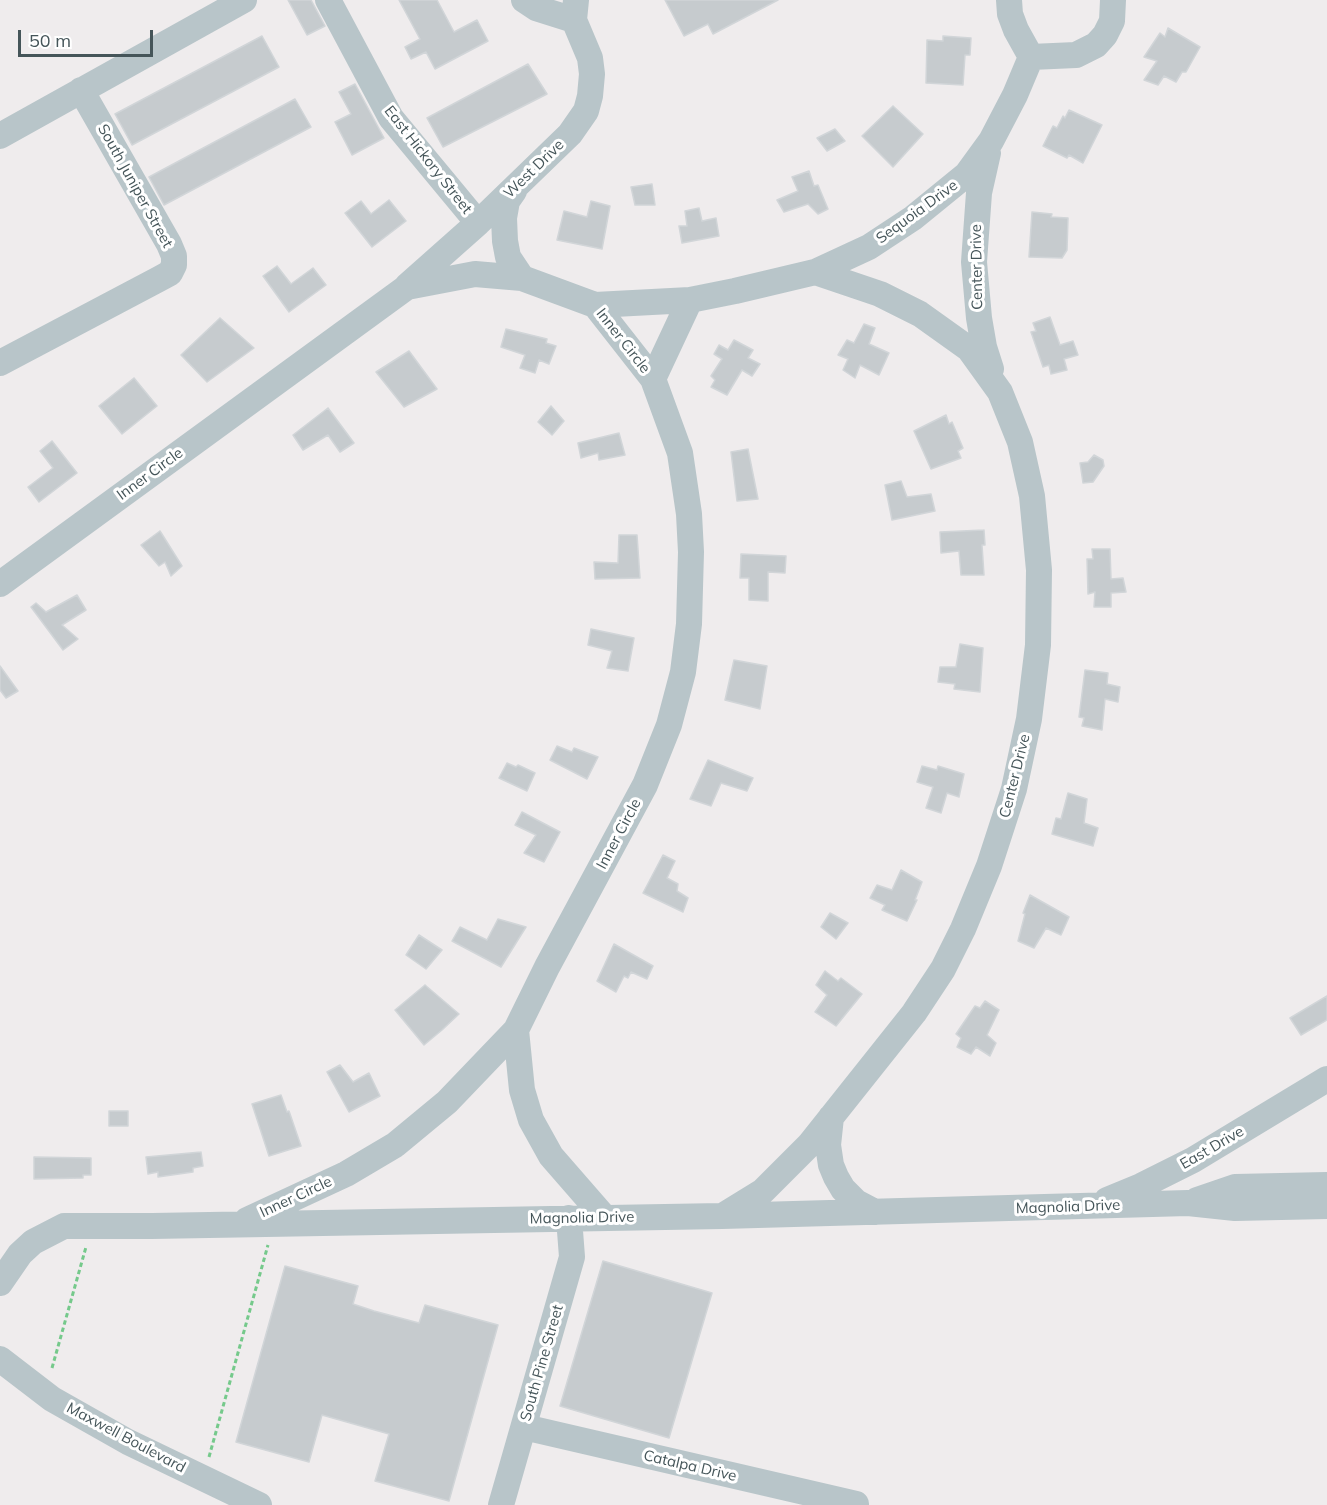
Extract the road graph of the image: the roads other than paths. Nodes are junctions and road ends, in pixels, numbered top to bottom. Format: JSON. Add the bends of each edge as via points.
{"nodes":[{"id":1,"x":244,"y":0,"type":"edge"},
{"id":2,"x":328,"y":0,"type":"edge"},
{"id":3,"x":524,"y":0,"type":"edge"},
{"id":4,"x":1009,"y":0,"type":"edge"},
{"id":5,"x":1113,"y":0,"type":"edge"},
{"id":6,"x":575,"y":10,"type":"edge"},
{"id":7,"x":1031,"y":57,"type":"junction"},
{"id":8,"x":81,"y":90,"type":"junction"},
{"id":9,"x":0,"y":136,"type":"edge"},
{"id":10,"x":991,"y":141,"type":"junction"},
{"id":11,"x":517,"y":185,"type":"junction"},
{"id":12,"x":478,"y":223,"type":"junction"},
{"id":13,"x":815,"y":272,"type":"junction"},
{"id":14,"x":522,"y":278,"type":"junction"},
{"id":15,"x":407,"y":287,"type":"junction"},
{"id":16,"x":690,"y":300,"type":"junction"},
{"id":17,"x":595,"y":305,"type":"junction"},
{"id":18,"x":0,"y":363,"type":"edge"},
{"id":19,"x":653,"y":379,"type":"junction"},
{"id":20,"x":1000,"y":392,"type":"junction"},
{"id":21,"x":0,"y":584,"type":"edge"},
{"id":22,"x":516,"y":1030,"type":"junction"},
{"id":23,"x":1327,"y":1079,"type":"edge"},
{"id":24,"x":831,"y":1117,"type":"junction"},
{"id":25,"x":1327,"y":1185,"type":"edge"},
{"id":26,"x":1188,"y":1203,"type":"junction"},
{"id":27,"x":1327,"y":1206,"type":"edge"},
{"id":28,"x":1091,"y":1207,"type":"junction"},
{"id":29,"x":875,"y":1212,"type":"junction"},
{"id":30,"x":722,"y":1216,"type":"junction"},
{"id":31,"x":569,"y":1218,"type":"junction"},
{"id":32,"x":605,"y":1218,"type":"junction"},
{"id":33,"x":238,"y":1224,"type":"junction"},
{"id":34,"x":0,"y":1283,"type":"edge"},
{"id":35,"x":0,"y":1359,"type":"edge"},
{"id":36,"x":524,"y":1427,"type":"junction"},
{"id":37,"x":855,"y":1504,"type":"edge"},
{"id":38,"x":259,"y":1505,"type":"edge"},
{"id":39,"x":501,"y":1505,"type":"edge"}],
"edges":[{"from":1,"to":8,"type":"street"},
{"from":2,"to":12,"type":"street","name":"East Hickory Street","via":[[391,118]]},
{"from":3,"to":6,"type":"street","name":"West Drive","via":[[536,8]]},
{"from":4,"to":7,"type":"street","via":[[1016,30]]},
{"from":5,"to":7,"type":"street","via":[[1112,21],[1096,45],[1077,55]]},
{"from":6,"to":11,"type":"street","name":"West Drive","via":[[592,74],[586,111],[570,134]]},
{"from":7,"to":10,"type":"street","name":"Sequoia Drive"},
{"from":8,"to":9,"type":"street"},
{"from":8,"to":18,"type":"street","name":"South Juniper Street","via":[[169,244],[174,265],[170,273]]},
{"from":10,"to":13,"type":"street","name":"Sequoia Drive","via":[[967,174],[914,218],[869,247]]},
{"from":10,"to":20,"type":"street","name":"Center Drive","via":[[978,193],[974,262],[978,318]]},
{"from":11,"to":12,"type":"street","name":"West Drive"},
{"from":11,"to":14,"type":"street","via":[[507,201],[505,242],[508,257]]},
{"from":12,"to":15,"type":"street","name":"West Drive"},
{"from":13,"to":16,"type":"street","name":"Sequoia Drive"},
{"from":13,"to":20,"type":"street","name":"Center Drive","via":[[879,294],[920,314],[969,348]]},
{"from":14,"to":15,"type":"street","name":"Inner Circle","via":[[475,274]]},
{"from":14,"to":17,"type":"street","name":"Inner Circle"},
{"from":15,"to":21,"type":"street","name":"Inner Circle"},
{"from":16,"to":17,"type":"street","name":"Sequoia Drive"},
{"from":16,"to":19,"type":"street"},
{"from":17,"to":19,"type":"street","name":"Inner Circle"},
{"from":19,"to":22,"type":"street","name":"Inner Circle","via":[[680,453],[689,514],[691,594],[683,672],[669,725],[645,785]]},
{"from":20,"to":24,"type":"street","name":"Center Drive","via":[[1027,468],[1039,570],[1038,645],[1029,719],[1014,789],[990,866],[943,969],[914,1013]]},
{"from":22,"to":32,"type":"street","via":[[522,1090],[531,1120],[551,1156]]},
{"from":22,"to":33,"type":"street","name":"Inner Circle","via":[[447,1102],[395,1145],[346,1174]]},
{"from":23,"to":28,"type":"street","name":"East Drive","via":[[1193,1160]]},
{"from":24,"to":29,"type":"street","via":[[828,1145],[836,1177],[856,1202]]},
{"from":24,"to":30,"type":"street","name":"Center Drive","via":[[763,1191]]},
{"from":25,"to":26,"type":"street","name":"Magnolia Drive","via":[[1235,1187]]},
{"from":26,"to":27,"type":"street","name":"Magnolia Drive","via":[[1235,1208]]},
{"from":26,"to":28,"type":"street","name":"Magnolia Drive"},
{"from":28,"to":29,"type":"street","name":"Magnolia Drive"},
{"from":29,"to":30,"type":"street","name":"Magnolia Drive"},
{"from":30,"to":32,"type":"street","name":"Magnolia Drive"},
{"from":31,"to":32,"type":"street","name":"Magnolia Drive"},
{"from":31,"to":33,"type":"street","name":"Magnolia Drive"},
{"from":31,"to":36,"type":"street","name":"South Pine Street","via":[[572,1257]]},
{"from":33,"to":34,"type":"street","name":"Magnolia Drive","via":[[64,1226],[33,1242]]},
{"from":35,"to":38,"type":"street","name":"Maxwell Boulevard","via":[[52,1398],[128,1442]]},
{"from":36,"to":37,"type":"street","name":"Catalpa Drive"},
{"from":36,"to":39,"type":"street","name":"South Pine Street"}]}
